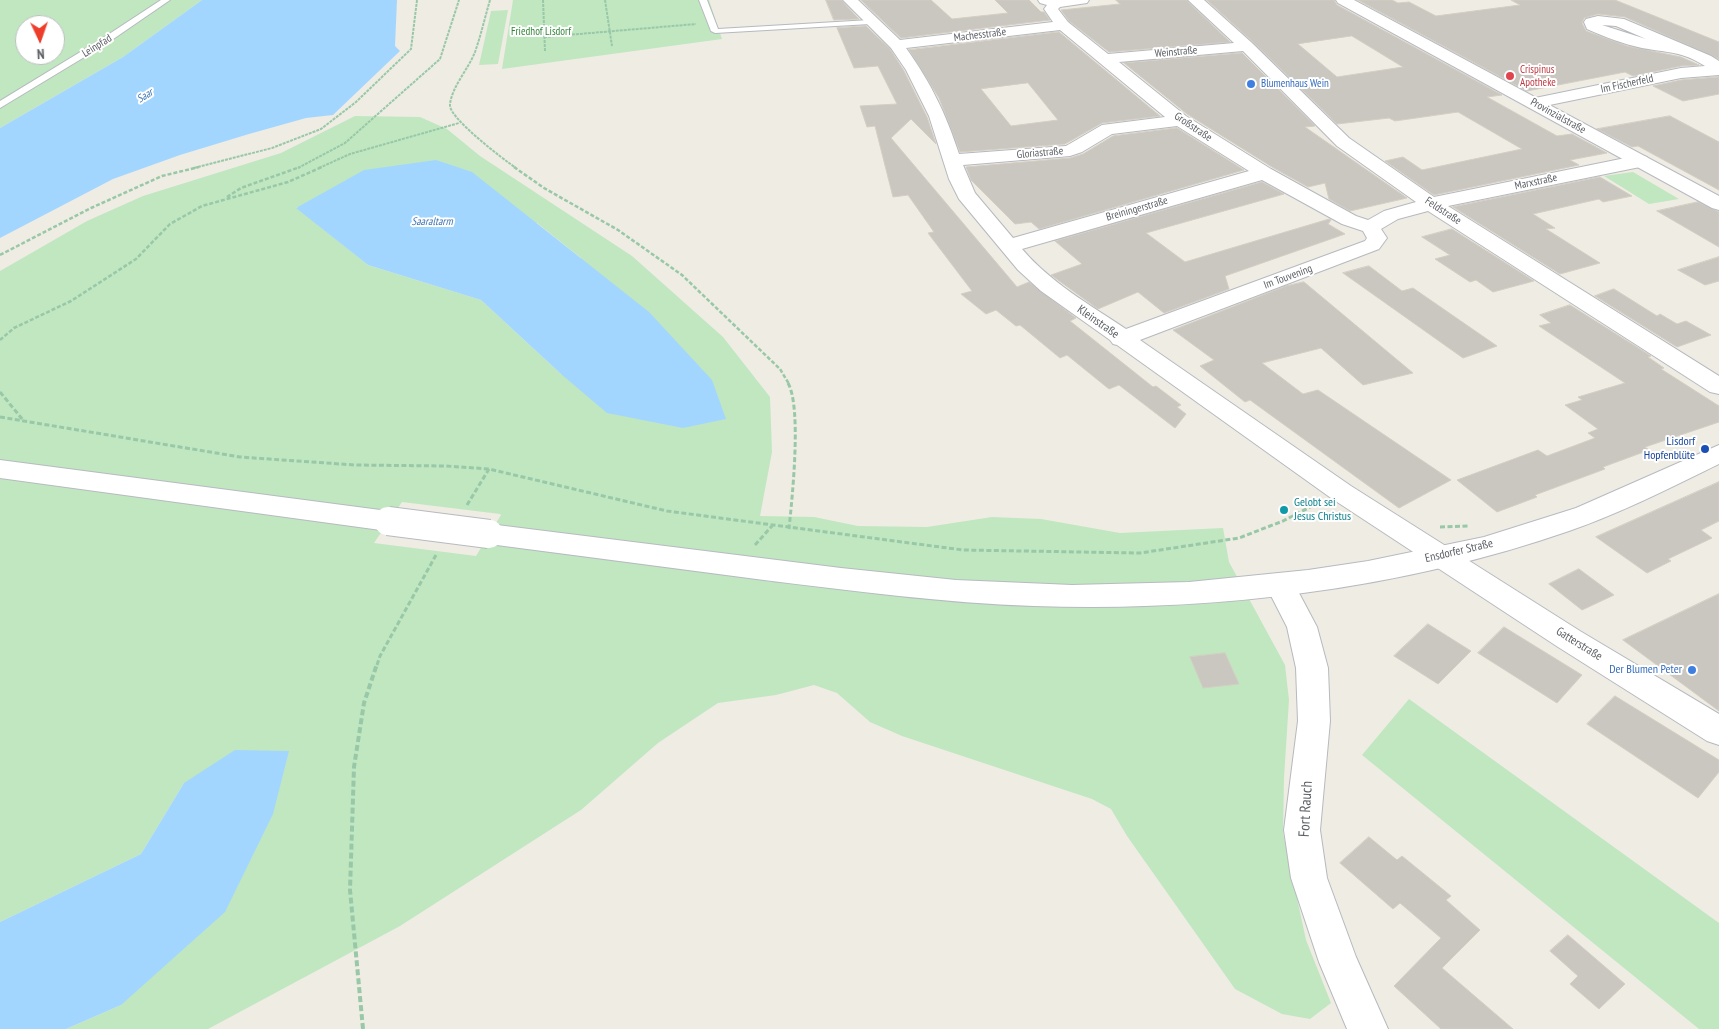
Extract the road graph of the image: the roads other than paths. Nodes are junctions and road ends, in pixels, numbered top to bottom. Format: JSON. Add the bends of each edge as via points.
{"nodes":[{"id":1,"x":166,"y":0,"type":"edge"},
{"id":2,"x":704,"y":0,"type":"edge"},
{"id":3,"x":850,"y":0,"type":"edge"},
{"id":4,"x":1082,"y":0,"type":"edge"},
{"id":5,"x":1195,"y":0,"type":"edge"},
{"id":6,"x":1343,"y":0,"type":"edge"},
{"id":7,"x":1050,"y":2,"type":"edge"},
{"id":8,"x":870,"y":22,"type":"junction"},
{"id":9,"x":1063,"y":25,"type":"junction"},
{"id":10,"x":896,"y":45,"type":"junction"},
{"id":11,"x":1248,"y":46,"type":"junction"},
{"id":12,"x":1674,"y":47,"type":"dead end"},
{"id":13,"x":1105,"y":59,"type":"junction"},
{"id":14,"x":1719,"y":69,"type":"edge"},
{"id":15,"x":1535,"y":103,"type":"junction"},
{"id":16,"x":0,"y":105,"type":"edge"},
{"id":17,"x":1180,"y":120,"type":"junction"},
{"id":18,"x":953,"y":160,"type":"junction"},
{"id":19,"x":1640,"y":161,"type":"junction"},
{"id":20,"x":1264,"y":173,"type":"junction"},
{"id":21,"x":1431,"y":204,"type":"junction"},
{"id":22,"x":1719,"y":204,"type":"edge"},
{"id":23,"x":1370,"y":227,"type":"junction"},
{"id":24,"x":1009,"y":246,"type":"junction"},
{"id":25,"x":1121,"y":339,"type":"junction"},
{"id":26,"x":1719,"y":386,"type":"edge"},
{"id":27,"x":1719,"y":454,"type":"edge"},
{"id":28,"x":0,"y":470,"type":"edge"},
{"id":29,"x":1440,"y":556,"type":"junction"},
{"id":30,"x":1280,"y":584,"type":"junction"},
{"id":31,"x":1719,"y":731,"type":"edge"},
{"id":32,"x":1368,"y":1029,"type":"edge"}],
"edges":[{"from":1,"to":16,"type":"lane","name":"Leinpfad"},
{"from":2,"to":8,"type":"lane","via":[[715,32]]},
{"from":3,"to":8,"type":"street","name":"Kleinstraße"},
{"from":4,"to":7,"type":"street"},
{"from":5,"to":11,"type":"street","name":"Feldstraße"},
{"from":6,"to":15,"type":"street","name":"Provinzialstraße"},
{"from":7,"to":9,"type":"street","name":"Großstraße","via":[[1051,9]]},
{"from":8,"to":10,"type":"street","name":"Kleinstraße"},
{"from":9,"to":10,"type":"street","name":"Machesstraße"},
{"from":9,"to":13,"type":"street","name":"Großstraße"},
{"from":10,"to":18,"type":"street","name":"Kleinstraße","via":[[927,92]]},
{"from":11,"to":13,"type":"street","name":"Weinstraße"},
{"from":11,"to":21,"type":"street","name":"Feldstraße","via":[[1343,142]]},
{"from":12,"to":14,"type":"street","name":"Im Fischerfeld","via":[[1705,59]]},
{"from":13,"to":17,"type":"street","name":"Großstraße"},
{"from":14,"to":15,"type":"street","name":"Im Fischerfeld","via":[[1681,73]]},
{"from":15,"to":19,"type":"street","name":"Provinzialstraße"},
{"from":17,"to":18,"type":"street","name":"Gloriastraße","via":[[1108,129],[1070,150]]},
{"from":17,"to":20,"type":"street","name":"Großstraße"},
{"from":18,"to":24,"type":"street","name":"Kleinstraße","via":[[966,195]]},
{"from":19,"to":21,"type":"street","name":"Marxstraße"},
{"from":19,"to":22,"type":"street","name":"Provinzialstraße"},
{"from":20,"to":23,"type":"street","name":"Großstraße","via":[[1349,220]]},
{"from":20,"to":24,"type":"street","name":"Breiningerstraße"},
{"from":21,"to":23,"type":"street","via":[[1391,215]]},
{"from":21,"to":26,"type":"street","name":"Feldstraße"},
{"from":23,"to":25,"type":"street","name":"Im Touvening","via":[[1377,238],[1372,246]]},
{"from":24,"to":25,"type":"street","name":"Kleinstraße","via":[[1025,266],[1049,286]]},
{"from":25,"to":29,"type":"street","name":"Kleinstraße","via":[[1341,492]]},
{"from":27,"to":29,"type":"street","name":"Ensdorfer Straße","via":[[1591,512],[1540,531]]},
{"from":28,"to":30,"type":"street","name":"Ensdorfer Straße","bridge":true,"via":[[846,580],[967,591],[1073,596]]},
{"from":29,"to":30,"type":"street","name":"Ensdorfer Straße"},
{"from":29,"to":31,"type":"street","name":"Gatterstraße"},
{"from":30,"to":32,"type":"street","name":"Fort Rauch","via":[[1302,627],[1312,668],[1314,721],[1302,830],[1309,878],[1338,962]]}]}
